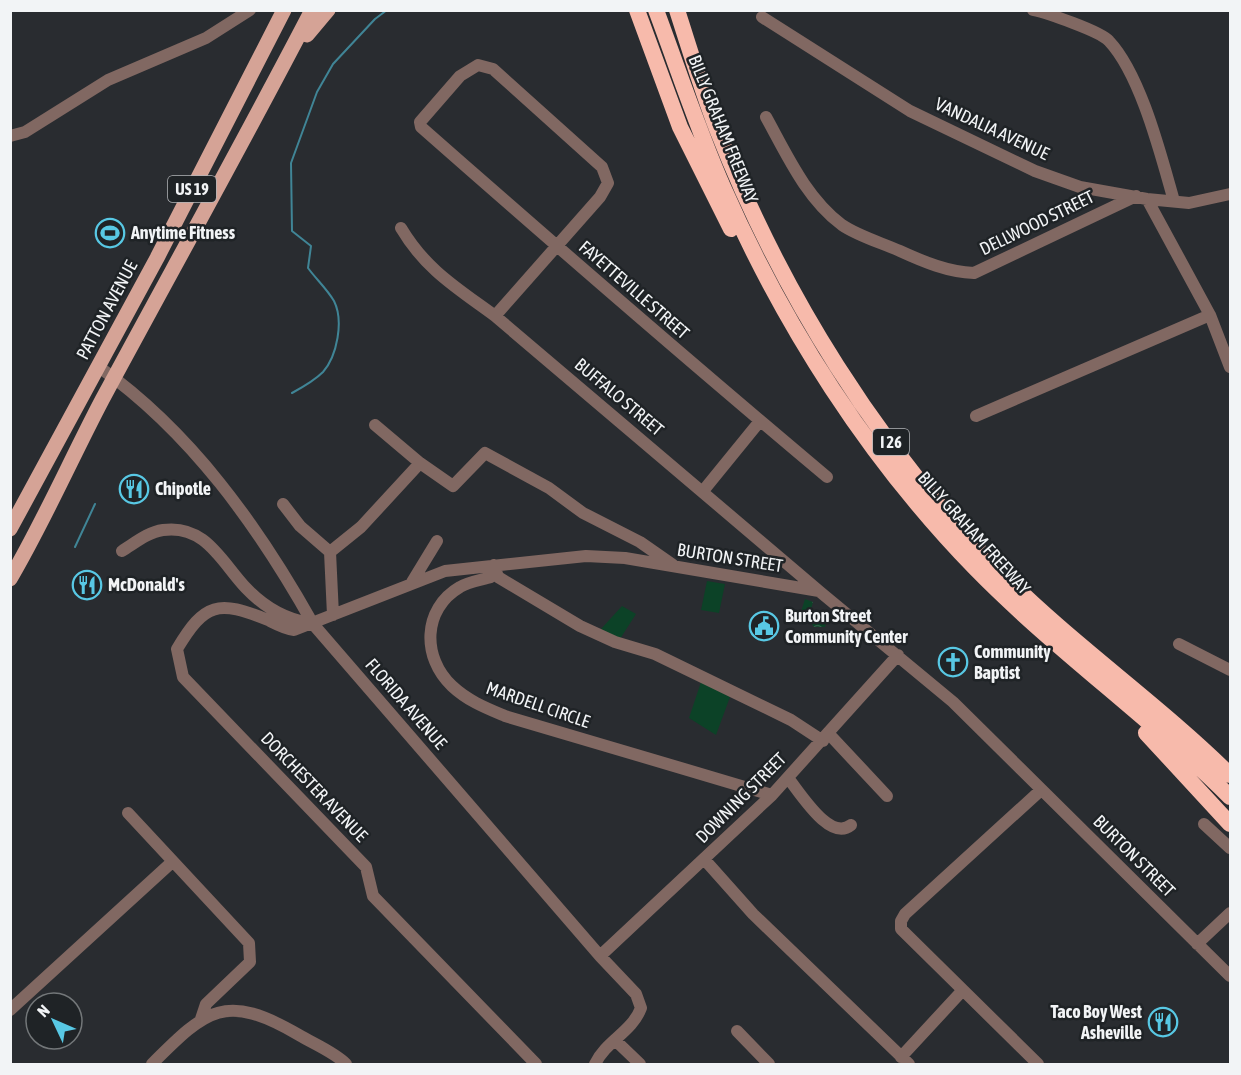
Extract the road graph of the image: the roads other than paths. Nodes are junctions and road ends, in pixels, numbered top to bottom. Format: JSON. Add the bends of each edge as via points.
{"nodes":[{"id":1,"x":250,"y":10,"type":"edge"},
{"id":2,"x":284,"y":10,"type":"edge"},
{"id":3,"x":312,"y":10,"type":"edge"},
{"id":4,"x":328,"y":10,"type":"edge"},
{"id":5,"x":629,"y":10,"type":"edge"},
{"id":6,"x":637,"y":10,"type":"edge"},
{"id":7,"x":656,"y":10,"type":"edge"},
{"id":8,"x":677,"y":10,"type":"edge"},
{"id":9,"x":1032,"y":10,"type":"edge"},
{"id":10,"x":762,"y":17,"type":"dead end"},
{"id":11,"x":656,"y":62,"type":"junction"},
{"id":12,"x":283,"y":66,"type":"junction"},
{"id":13,"x":766,"y":117,"type":"dead end"},
{"id":14,"x":10,"y":136,"type":"edge"},
{"id":15,"x":1230,"y":194,"type":"edge"},
{"id":16,"x":1142,"y":197,"type":"junction"},
{"id":17,"x":1174,"y":201,"type":"junction"},
{"id":18,"x":401,"y":228,"type":"dead end"},
{"id":19,"x":556,"y":245,"type":"junction"},
{"id":20,"x":1210,"y":315,"type":"junction"},
{"id":21,"x":495,"y":316,"type":"junction"},
{"id":22,"x":808,"y":350,"type":"junction"},
{"id":23,"x":99,"y":367,"type":"junction"},
{"id":24,"x":1230,"y":367,"type":"edge"},
{"id":25,"x":116,"y":378,"type":"junction"},
{"id":26,"x":976,"y":416,"type":"dead end"},
{"id":27,"x":760,"y":421,"type":"junction"},
{"id":28,"x":375,"y":425,"type":"dead end"},
{"id":29,"x":420,"y":462,"type":"junction"},
{"id":30,"x":826,"y":477,"type":"dead end"},
{"id":31,"x":703,"y":491,"type":"junction"},
{"id":32,"x":283,"y":504,"type":"dead end"},
{"id":33,"x":10,"y":529,"type":"edge"},
{"id":34,"x":437,"y":541,"type":"dead end"},
{"id":35,"x":122,"y":551,"type":"dead end"},
{"id":36,"x":330,"y":552,"type":"junction"},
{"id":37,"x":494,"y":565,"type":"junction"},
{"id":38,"x":676,"y":568,"type":"junction"},
{"id":39,"x":10,"y":579,"type":"edge"},
{"id":40,"x":412,"y":582,"type":"junction"},
{"id":41,"x":819,"y":591,"type":"junction"},
{"id":42,"x":333,"y":615,"type":"junction"},
{"id":43,"x":313,"y":624,"type":"junction"},
{"id":44,"x":1179,"y":644,"type":"dead end"},
{"id":45,"x":898,"y":655,"type":"junction"},
{"id":46,"x":1095,"y":659,"type":"junction"},
{"id":47,"x":1074,"y":661,"type":"junction"},
{"id":48,"x":1230,"y":670,"type":"edge"},
{"id":49,"x":826,"y":737,"type":"junction"},
{"id":50,"x":1230,"y":762,"type":"edge"},
{"id":51,"x":1230,"y":775,"type":"edge"},
{"id":52,"x":788,"y":778,"type":"junction"},
{"id":53,"x":1041,"y":790,"type":"junction"},
{"id":54,"x":772,"y":795,"type":"junction"},
{"id":55,"x":887,"y":796,"type":"dead end"},
{"id":56,"x":1230,"y":797,"type":"edge"},
{"id":57,"x":128,"y":813,"type":"dead end"},
{"id":58,"x":1204,"y":824,"type":"dead end"},
{"id":59,"x":1230,"y":824,"type":"edge"},
{"id":60,"x":851,"y":825,"type":"dead end"},
{"id":61,"x":1230,"y":848,"type":"edge"},
{"id":62,"x":704,"y":859,"type":"junction"},
{"id":63,"x":171,"y":863,"type":"junction"},
{"id":64,"x":1230,"y":913,"type":"edge"},
{"id":65,"x":1197,"y":944,"type":"junction"},
{"id":66,"x":600,"y":956,"type":"junction"},
{"id":67,"x":1230,"y":976,"type":"edge"},
{"id":68,"x":962,"y":991,"type":"junction"},
{"id":69,"x":10,"y":1010,"type":"edge"},
{"id":70,"x":201,"y":1019,"type":"junction"},
{"id":71,"x":737,"y":1031,"type":"dead end"},
{"id":72,"x":615,"y":1040,"type":"junction"},
{"id":73,"x":905,"y":1061,"type":"edge"},
{"id":74,"x":152,"y":1065,"type":"edge"},
{"id":75,"x":346,"y":1065,"type":"edge"},
{"id":76,"x":536,"y":1065,"type":"edge"},
{"id":77,"x":596,"y":1065,"type":"edge"},
{"id":78,"x":640,"y":1065,"type":"edge"},
{"id":79,"x":769,"y":1065,"type":"edge"},
{"id":80,"x":1038,"y":1065,"type":"edge"}],
"edges":[{"from":1,"to":14,"type":"street","via":[[206,38],[108,80],[25,132]]},
{"from":2,"to":23,"type":"main road","name":"PATTON AVENUE","number":"US 19"},
{"from":3,"to":12,"type":"main road","number":"US 19"},
{"from":4,"to":12,"type":"main road"},
{"from":5,"to":11,"type":"highway"},
{"from":6,"to":11,"type":"highway"},
{"from":7,"to":22,"type":"highway","name":"BILLY GRAHAM FREEWAY","number":"I 26","via":[[723,187]]},
{"from":8,"to":46,"type":"highway","name":"BILLY GRAHAM FREEWAY","number":"I 26","via":[[740,185],[801,307],[839,370],[958,526],[1001,572]]},
{"from":9,"to":17,"type":"street","via":[[1108,39],[1130,70]]},
{"from":10,"to":16,"type":"street","name":"VANDALIA AVENUE","via":[[910,111],[1035,171],[1080,187]]},
{"from":11,"to":22,"type":"highway","via":[[681,127],[746,258],[791,336]]},
{"from":12,"to":25,"type":"main road","number":"US 19"},
{"from":13,"to":16,"type":"street","name":"DELLWOOD STREET","via":[[798,175],[818,203],[843,226],[959,273],[974,273]]},
{"from":15,"to":17,"type":"street","name":"VANDALIA AVENUE","via":[[1203,201]]},
{"from":16,"to":17,"type":"street","name":"VANDALIA AVENUE"},
{"from":16,"to":20,"type":"street"},
{"from":18,"to":21,"type":"street","name":"BUFFALO STREET","via":[[416,254]]},
{"from":19,"to":19,"type":"street","name":"FAYETTEVILLE STREET","via":[[421,127],[420,122],[460,76],[478,65],[493,69],[602,167],[608,183],[600,198]]},
{"from":19,"to":21,"type":"street"},
{"from":19,"to":27,"type":"street","name":"FAYETTEVILLE STREET"},
{"from":20,"to":24,"type":"street"},
{"from":20,"to":26,"type":"street"},
{"from":21,"to":31,"type":"street","name":"BUFFALO STREET"},
{"from":22,"to":47,"type":"highway","name":"BILLY GRAHAM FREEWAY","number":"I 26","via":[[863,432],[934,521],[974,566]]},
{"from":23,"to":25,"type":"street","name":"FLORIDA AVENUE"},
{"from":23,"to":33,"type":"main road","name":"PATTON AVENUE","number":"US 19"},
{"from":25,"to":39,"type":"main road","number":"US 19"},
{"from":25,"to":43,"type":"street","name":"FLORIDA AVENUE","via":[[163,418],[241,509],[280,564]]},
{"from":27,"to":30,"type":"street","name":"FAYETTEVILLE STREET"},
{"from":27,"to":31,"type":"street"},
{"from":28,"to":29,"type":"street"},
{"from":29,"to":36,"type":"street","via":[[361,527]]},
{"from":29,"to":38,"type":"street","via":[[453,486],[485,453],[549,488],[583,513],[640,542]]},
{"from":31,"to":41,"type":"street","name":"BUFFALO STREET"},
{"from":32,"to":36,"type":"street","via":[[300,526]]},
{"from":34,"to":40,"type":"street"},
{"from":35,"to":43,"type":"street","via":[[163,530],[199,536],[245,588],[266,605],[290,620]]},
{"from":36,"to":42,"type":"street"},
{"from":37,"to":38,"type":"street","name":"BURTON STREET","via":[[586,556],[625,558]]},
{"from":37,"to":40,"type":"street","name":"BURTON STREET","via":[[445,571]]},
{"from":37,"to":49,"type":"street","via":[[498,577],[579,626],[655,654]]},
{"from":37,"to":54,"type":"street","name":"MARDELL CIRCLE","via":[[491,577],[460,587],[441,604],[432,619],[429,635],[436,666],[452,686],[474,703],[505,716]]},
{"from":38,"to":41,"type":"street","name":"BURTON STREET"},
{"from":40,"to":42,"type":"street","name":"BURTON STREET"},
{"from":41,"to":45,"type":"street","name":"BURTON STREET"},
{"from":42,"to":43,"type":"street","name":"BURTON STREET"},
{"from":43,"to":66,"type":"street","name":"FLORIDA AVENUE"},
{"from":43,"to":76,"type":"street","name":"DORCHESTER AVENUE","via":[[291,630],[238,608],[214,608],[194,621],[177,649],[183,677],[366,867],[373,896]]},
{"from":44,"to":48,"type":"street"},
{"from":45,"to":49,"type":"street","name":"DOWNING STREET"},
{"from":45,"to":53,"type":"street","name":"BURTON STREET","via":[[953,702]]},
{"from":46,"to":50,"type":"highway","via":[[1106,661]]},
{"from":46,"to":51,"type":"highway","name":"BILLY GRAHAM FREEWAY","number":"I 26"},
{"from":47,"to":56,"type":"highway","name":"BILLY GRAHAM FREEWAY","number":"I 26","via":[[1173,743]]},
{"from":47,"to":59,"type":"highway","via":[[1080,674],[1145,733]]},
{"from":49,"to":52,"type":"street","name":"DOWNING STREET"},
{"from":49,"to":55,"type":"street"},
{"from":52,"to":54,"type":"street","name":"DOWNING STREET"},
{"from":52,"to":60,"type":"street","via":[[835,830]]},
{"from":53,"to":65,"type":"street","name":"BURTON STREET"},
{"from":53,"to":68,"type":"street","via":[[901,921],[901,929]]},
{"from":54,"to":62,"type":"street","name":"DOWNING STREET"},
{"from":57,"to":63,"type":"street"},
{"from":58,"to":61,"type":"street"},
{"from":62,"to":66,"type":"street","name":"DOWNING STREET"},
{"from":62,"to":73,"type":"street","via":[[753,914]]},
{"from":63,"to":69,"type":"street"},
{"from":63,"to":70,"type":"street","via":[[249,943],[252,952],[250,962],[206,1004]]},
{"from":64,"to":65,"type":"street"},
{"from":65,"to":67,"type":"street","name":"BURTON STREET"},
{"from":66,"to":72,"type":"street","name":"FLORIDA AVENUE","via":[[636,994],[641,1008],[635,1023]]},
{"from":68,"to":73,"type":"street"},
{"from":68,"to":80,"type":"street"},
{"from":70,"to":74,"type":"street"},
{"from":70,"to":75,"type":"street","via":[[235,1009],[258,1014]]},
{"from":71,"to":79,"type":"street"},
{"from":72,"to":77,"type":"street","name":"FLORIDA AVENUE"},
{"from":72,"to":78,"type":"street"}]}
